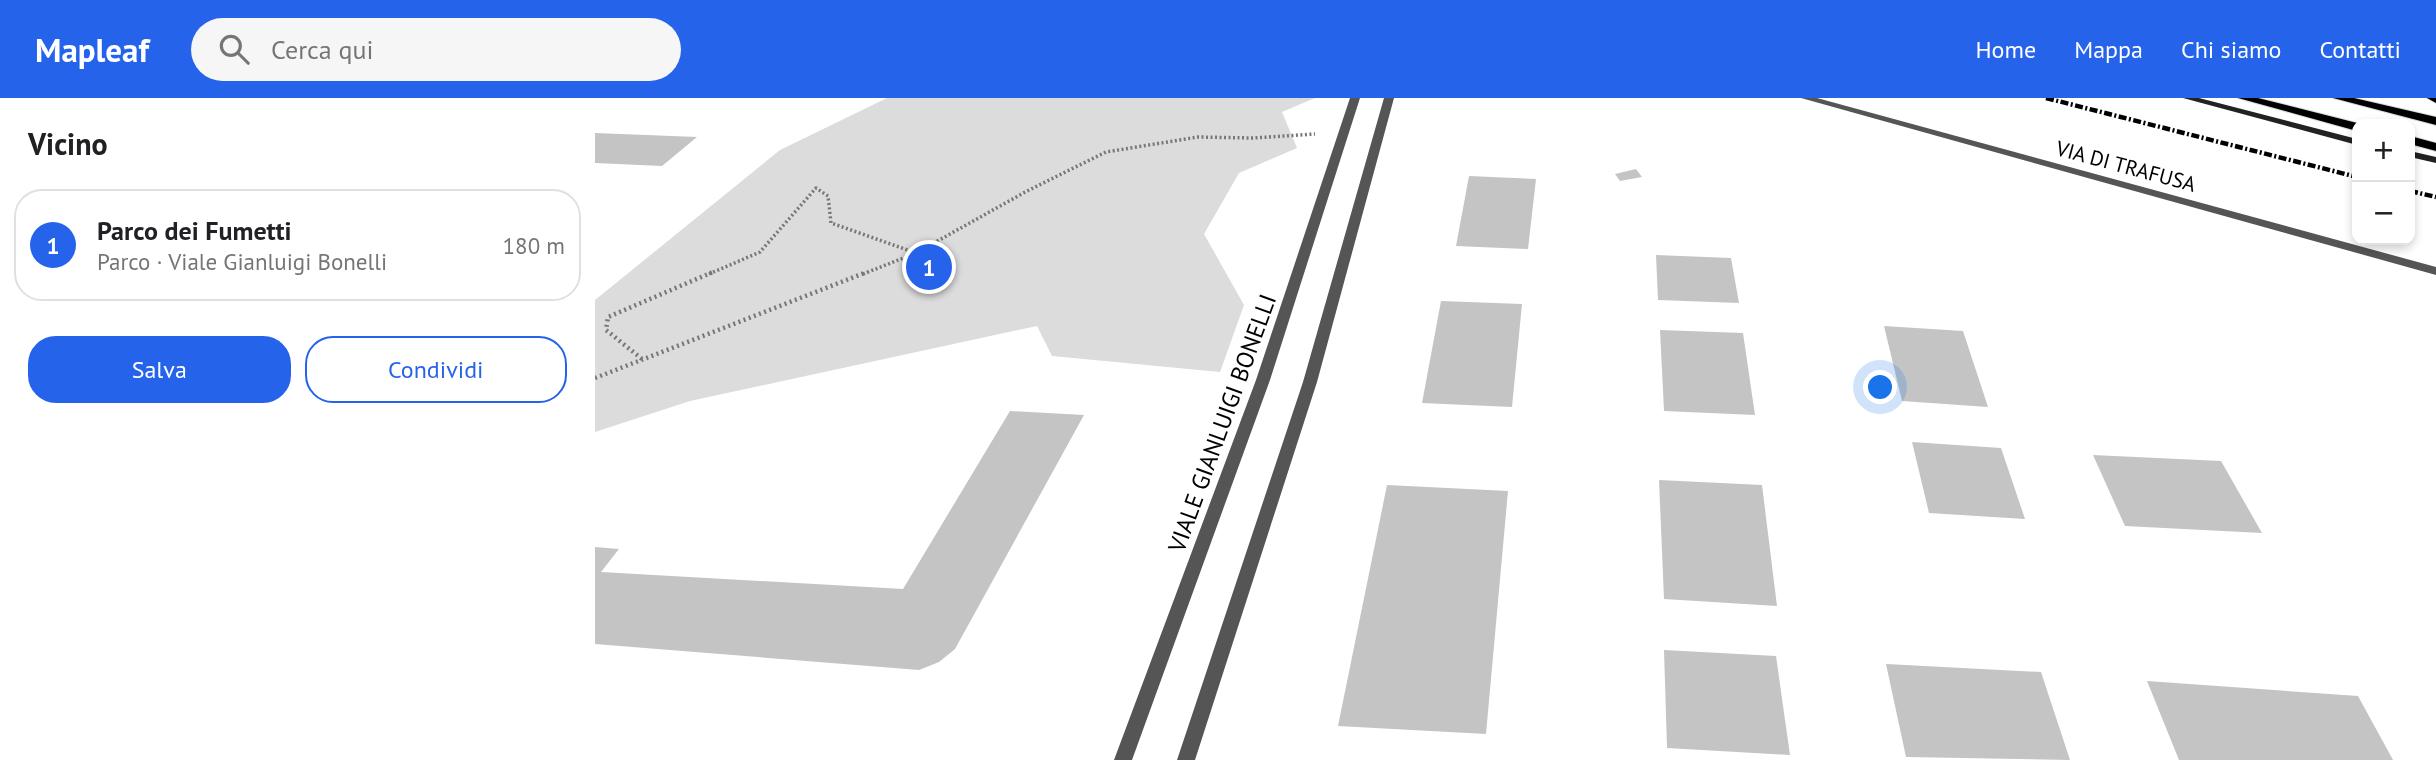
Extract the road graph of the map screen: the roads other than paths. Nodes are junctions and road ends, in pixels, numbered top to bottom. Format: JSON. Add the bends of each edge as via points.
{"nodes":[{"id":1,"x":1355,"y":98,"type":"edge"},
{"id":2,"x":1389,"y":98,"type":"edge"},
{"id":3,"x":1806,"y":98,"type":"edge"},
{"id":4,"x":2188,"y":98,"type":"edge"},
{"id":5,"x":2244,"y":98,"type":"edge"},
{"id":6,"x":2339,"y":98,"type":"edge"},
{"id":7,"x":2436,"y":121,"type":"edge"},
{"id":8,"x":2352,"y":126,"type":"edge"},
{"id":9,"x":2352,"y":141,"type":"edge"},
{"id":10,"x":2415,"y":141,"type":"edge"},
{"id":11,"x":2436,"y":147,"type":"edge"},
{"id":12,"x":2415,"y":155,"type":"edge"},
{"id":13,"x":2436,"y":160,"type":"edge"},
{"id":14,"x":2436,"y":271,"type":"edge"},
{"id":15,"x":1123,"y":760,"type":"edge"},
{"id":16,"x":1186,"y":760,"type":"edge"}],
"edges":[{"from":1,"to":15,"type":"street","name":"VIALE GIANLUIGI BONELLI","via":[[1263,380]]},
{"from":2,"to":16,"type":"street","via":[[1310,383]]},
{"from":3,"to":14,"type":"street","name":"VIA DI TRAFUSA"},
{"from":4,"to":9,"type":"main road"},
{"from":5,"to":8,"type":"main road"},
{"from":6,"to":7,"type":"main road"},
{"from":10,"to":11,"type":"main road"},
{"from":12,"to":13,"type":"main road"}]}
